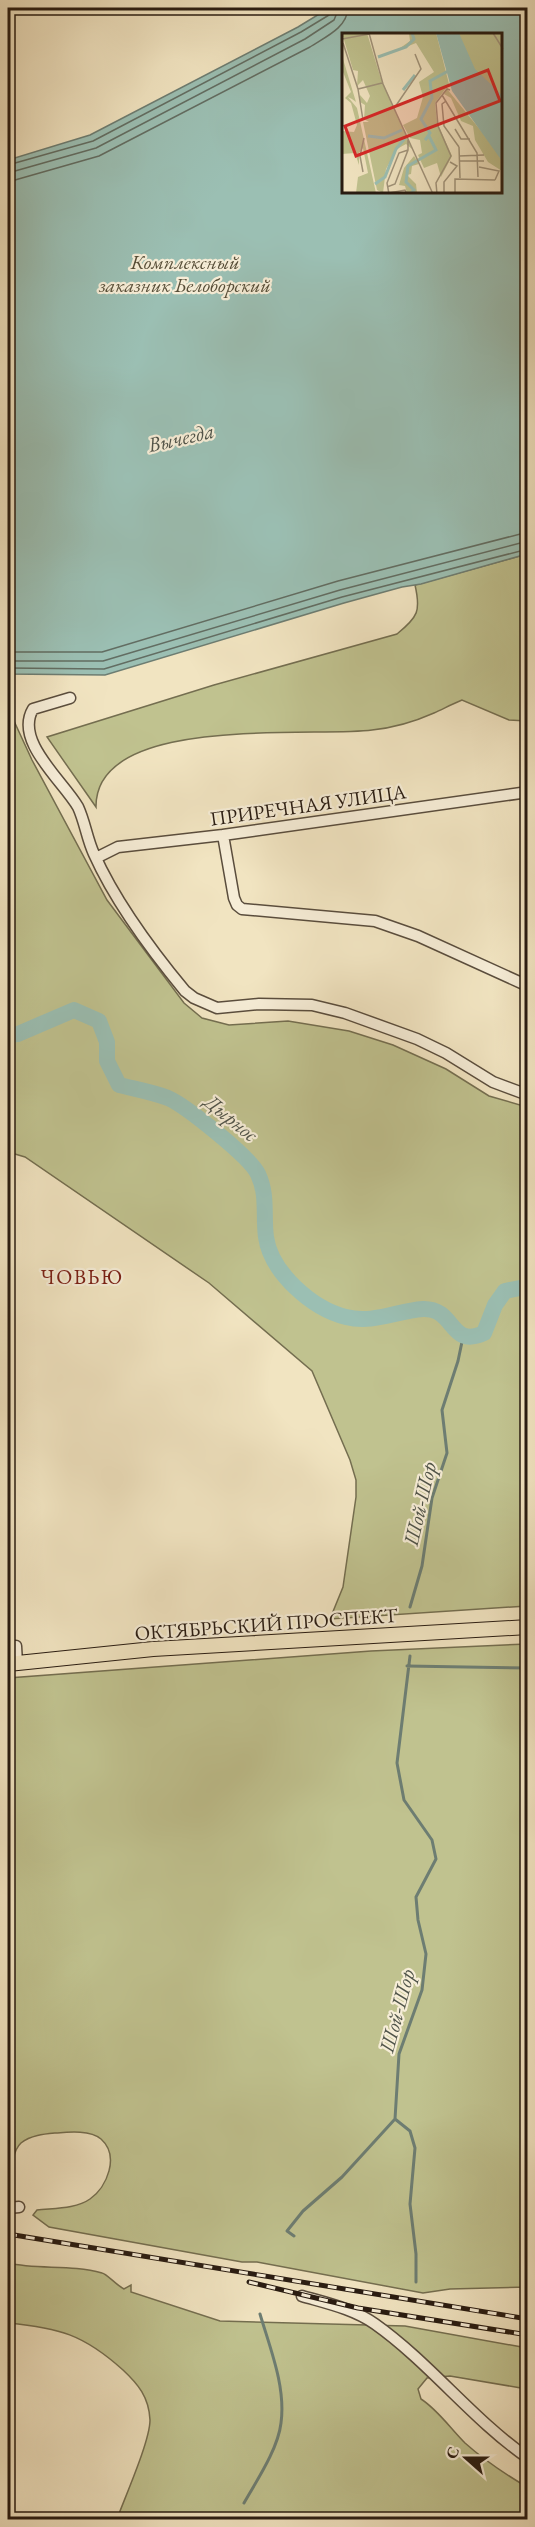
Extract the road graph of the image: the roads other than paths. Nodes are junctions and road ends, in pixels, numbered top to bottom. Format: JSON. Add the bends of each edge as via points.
{"nodes":[{"id":1,"x":70,"y":698,"type":"dead end"},
{"id":2,"x":528,"y":792,"type":"edge"},
{"id":3,"x":223,"y":835,"type":"junction"},
{"id":4,"x":96,"y":858,"type":"junction"},
{"id":5,"x":528,"y":986,"type":"edge"},
{"id":6,"x":528,"y":1095,"type":"edge"},
{"id":7,"x":528,"y":1627,"type":"edge"},
{"id":8,"x":8,"y":1646,"type":"edge"},
{"id":9,"x":12,"y":1664,"type":"edge"},
{"id":10,"x":302,"y":2295,"type":"dead end"},
{"id":11,"x":528,"y":2458,"type":"edge"}],
"edges":[{"from":1,"to":4,"type":"street","via":[[33,708],[29,728],[39,754],[78,808]]},
{"from":2,"to":3,"type":"street","name":"ПРИРЕЧНАЯ УЛИЦА"},
{"from":3,"to":4,"type":"street","name":"ПРИРЕЧНАЯ УЛИЦА","via":[[118,847]]},
{"from":3,"to":5,"type":"street","via":[[234,898],[242,909],[375,921],[418,936]]},
{"from":4,"to":6,"type":"street","via":[[116,896],[170,973],[194,998],[217,1008],[312,1005],[345,1013],[417,1039],[487,1080]]},
{"from":7,"to":9,"type":"main road","name":"ОКТЯБРЬСКИЙ ПРОСПЕКТ","via":[[153,1649]]},
{"from":8,"to":9,"type":"street","via":[[16,1646]]},
{"from":10,"to":11,"type":"street","via":[[373,2323],[491,2430]]}]}
